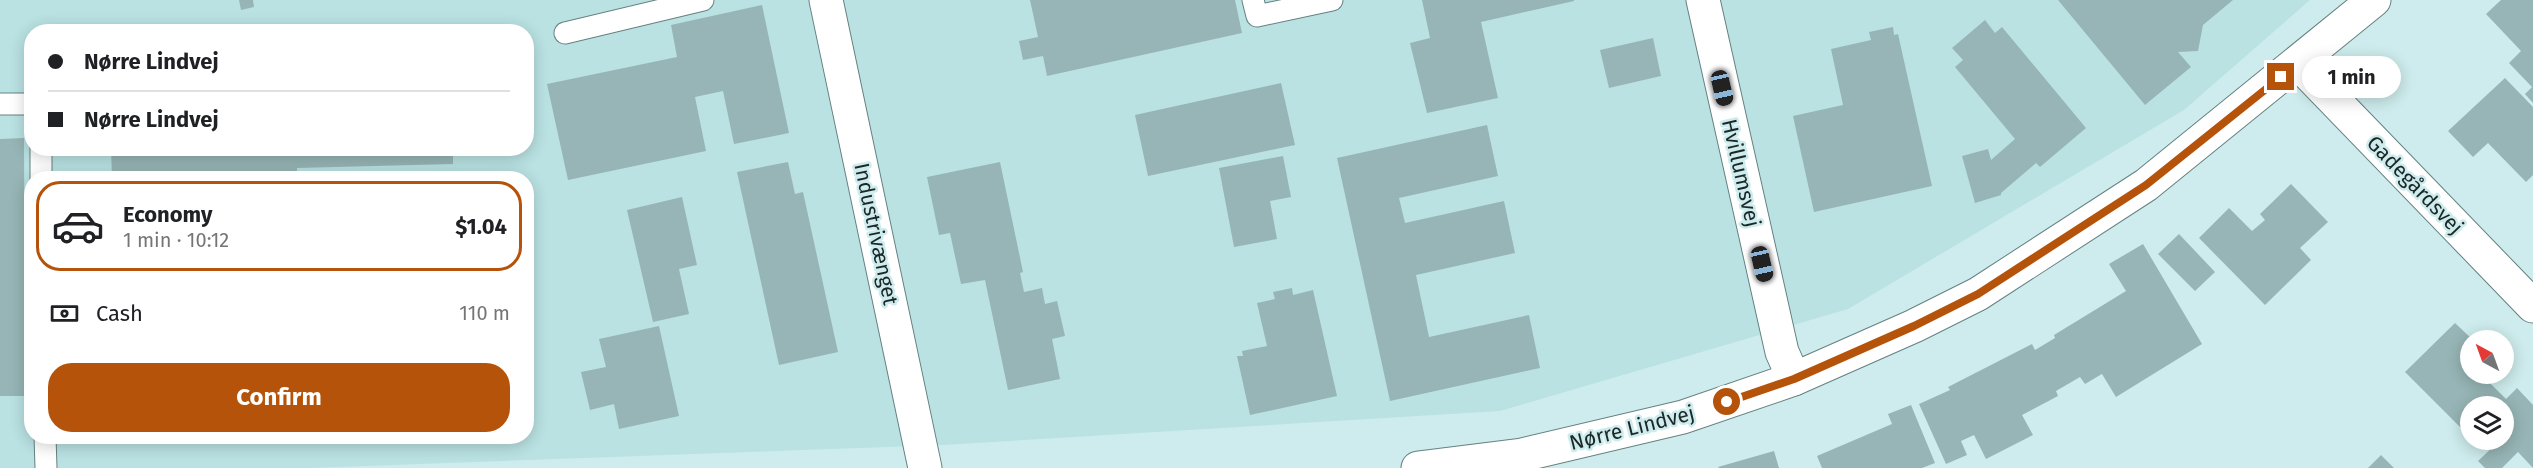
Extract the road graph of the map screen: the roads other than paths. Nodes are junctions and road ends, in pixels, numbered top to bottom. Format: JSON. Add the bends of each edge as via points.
{"nodes":[{"id":1,"x":703,"y":0,"type":"edge"},
{"id":2,"x":826,"y":0,"type":"edge"},
{"id":3,"x":1253,"y":0,"type":"edge"},
{"id":4,"x":1332,"y":0,"type":"edge"},
{"id":5,"x":1702,"y":0,"type":"edge"},
{"id":6,"x":2374,"y":0,"type":"edge"},
{"id":7,"x":565,"y":33,"type":"dead end"},
{"id":8,"x":2298,"y":63,"type":"junction"},
{"id":9,"x":0,"y":104,"type":"edge"},
{"id":10,"x":24,"y":104,"type":"edge"},
{"id":11,"x":41,"y":156,"type":"edge"},
{"id":12,"x":42,"y":171,"type":"edge"},
{"id":13,"x":2533,"y":306,"type":"edge"},
{"id":14,"x":1794,"y":379,"type":"junction"},
{"id":15,"x":45,"y":444,"type":"edge"},
{"id":16,"x":45,"y":468,"type":"edge"},
{"id":17,"x":925,"y":468,"type":"edge"},
{"id":18,"x":1418,"y":468,"type":"edge"}],
"edges":[{"from":1,"to":7,"type":"lane"},
{"from":2,"to":17,"type":"street","name":"Industrivænget"},
{"from":3,"to":4,"type":"lane","via":[[1257,16]]},
{"from":5,"to":14,"type":"street","name":"Hvillumsvej","via":[[1782,352]]},
{"from":6,"to":8,"type":"street","name":"Nørre Lindvej"},
{"from":8,"to":13,"type":"street","name":"Gadegårdsvej"},
{"from":8,"to":14,"type":"street","name":"Nørre Lindvej","via":[[2146,185],[1978,294]]},
{"from":9,"to":10,"type":"lane"},
{"from":11,"to":12,"type":"lane"},
{"from":14,"to":18,"type":"street","name":"Nørre Lindvej","via":[[1683,417],[1625,431],[1522,455]]},
{"from":15,"to":16,"type":"lane"}]}
